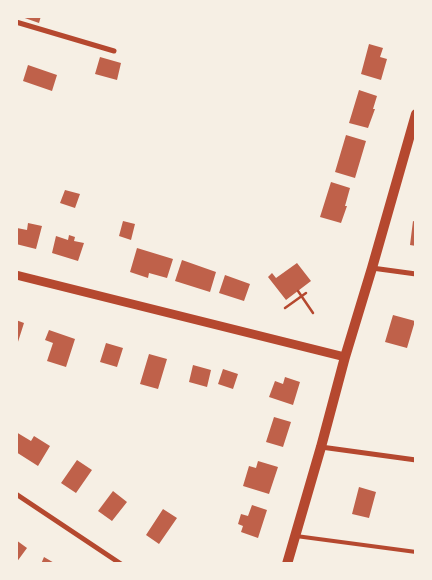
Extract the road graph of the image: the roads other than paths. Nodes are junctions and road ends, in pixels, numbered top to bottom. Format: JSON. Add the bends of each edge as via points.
{"nodes":[{"id":1,"x":16,"y":22,"type":"edge"},
{"id":2,"x":114,"y":51,"type":"dead end"},
{"id":3,"x":416,"y":114,"type":"edge"},
{"id":4,"x":372,"y":268,"type":"junction"},
{"id":5,"x":416,"y":274,"type":"edge"},
{"id":6,"x":16,"y":275,"type":"edge"},
{"id":7,"x":345,"y":356,"type":"junction"},
{"id":8,"x":320,"y":447,"type":"junction"},
{"id":9,"x":416,"y":460,"type":"edge"},
{"id":10,"x":16,"y":494,"type":"edge"},
{"id":11,"x":296,"y":536,"type":"junction"},
{"id":12,"x":416,"y":552,"type":"edge"},
{"id":13,"x":121,"y":564,"type":"edge"},
{"id":14,"x":287,"y":564,"type":"edge"}],
"edges":[{"from":1,"to":2,"type":"street"},
{"from":3,"to":4,"type":"main road"},
{"from":4,"to":5,"type":"street"},
{"from":4,"to":7,"type":"main road"},
{"from":6,"to":7,"type":"street"},
{"from":7,"to":8,"type":"main road"},
{"from":8,"to":9,"type":"street"},
{"from":8,"to":11,"type":"main road"},
{"from":10,"to":13,"type":"street"},
{"from":11,"to":12,"type":"lane"},
{"from":11,"to":14,"type":"main road"}]}
